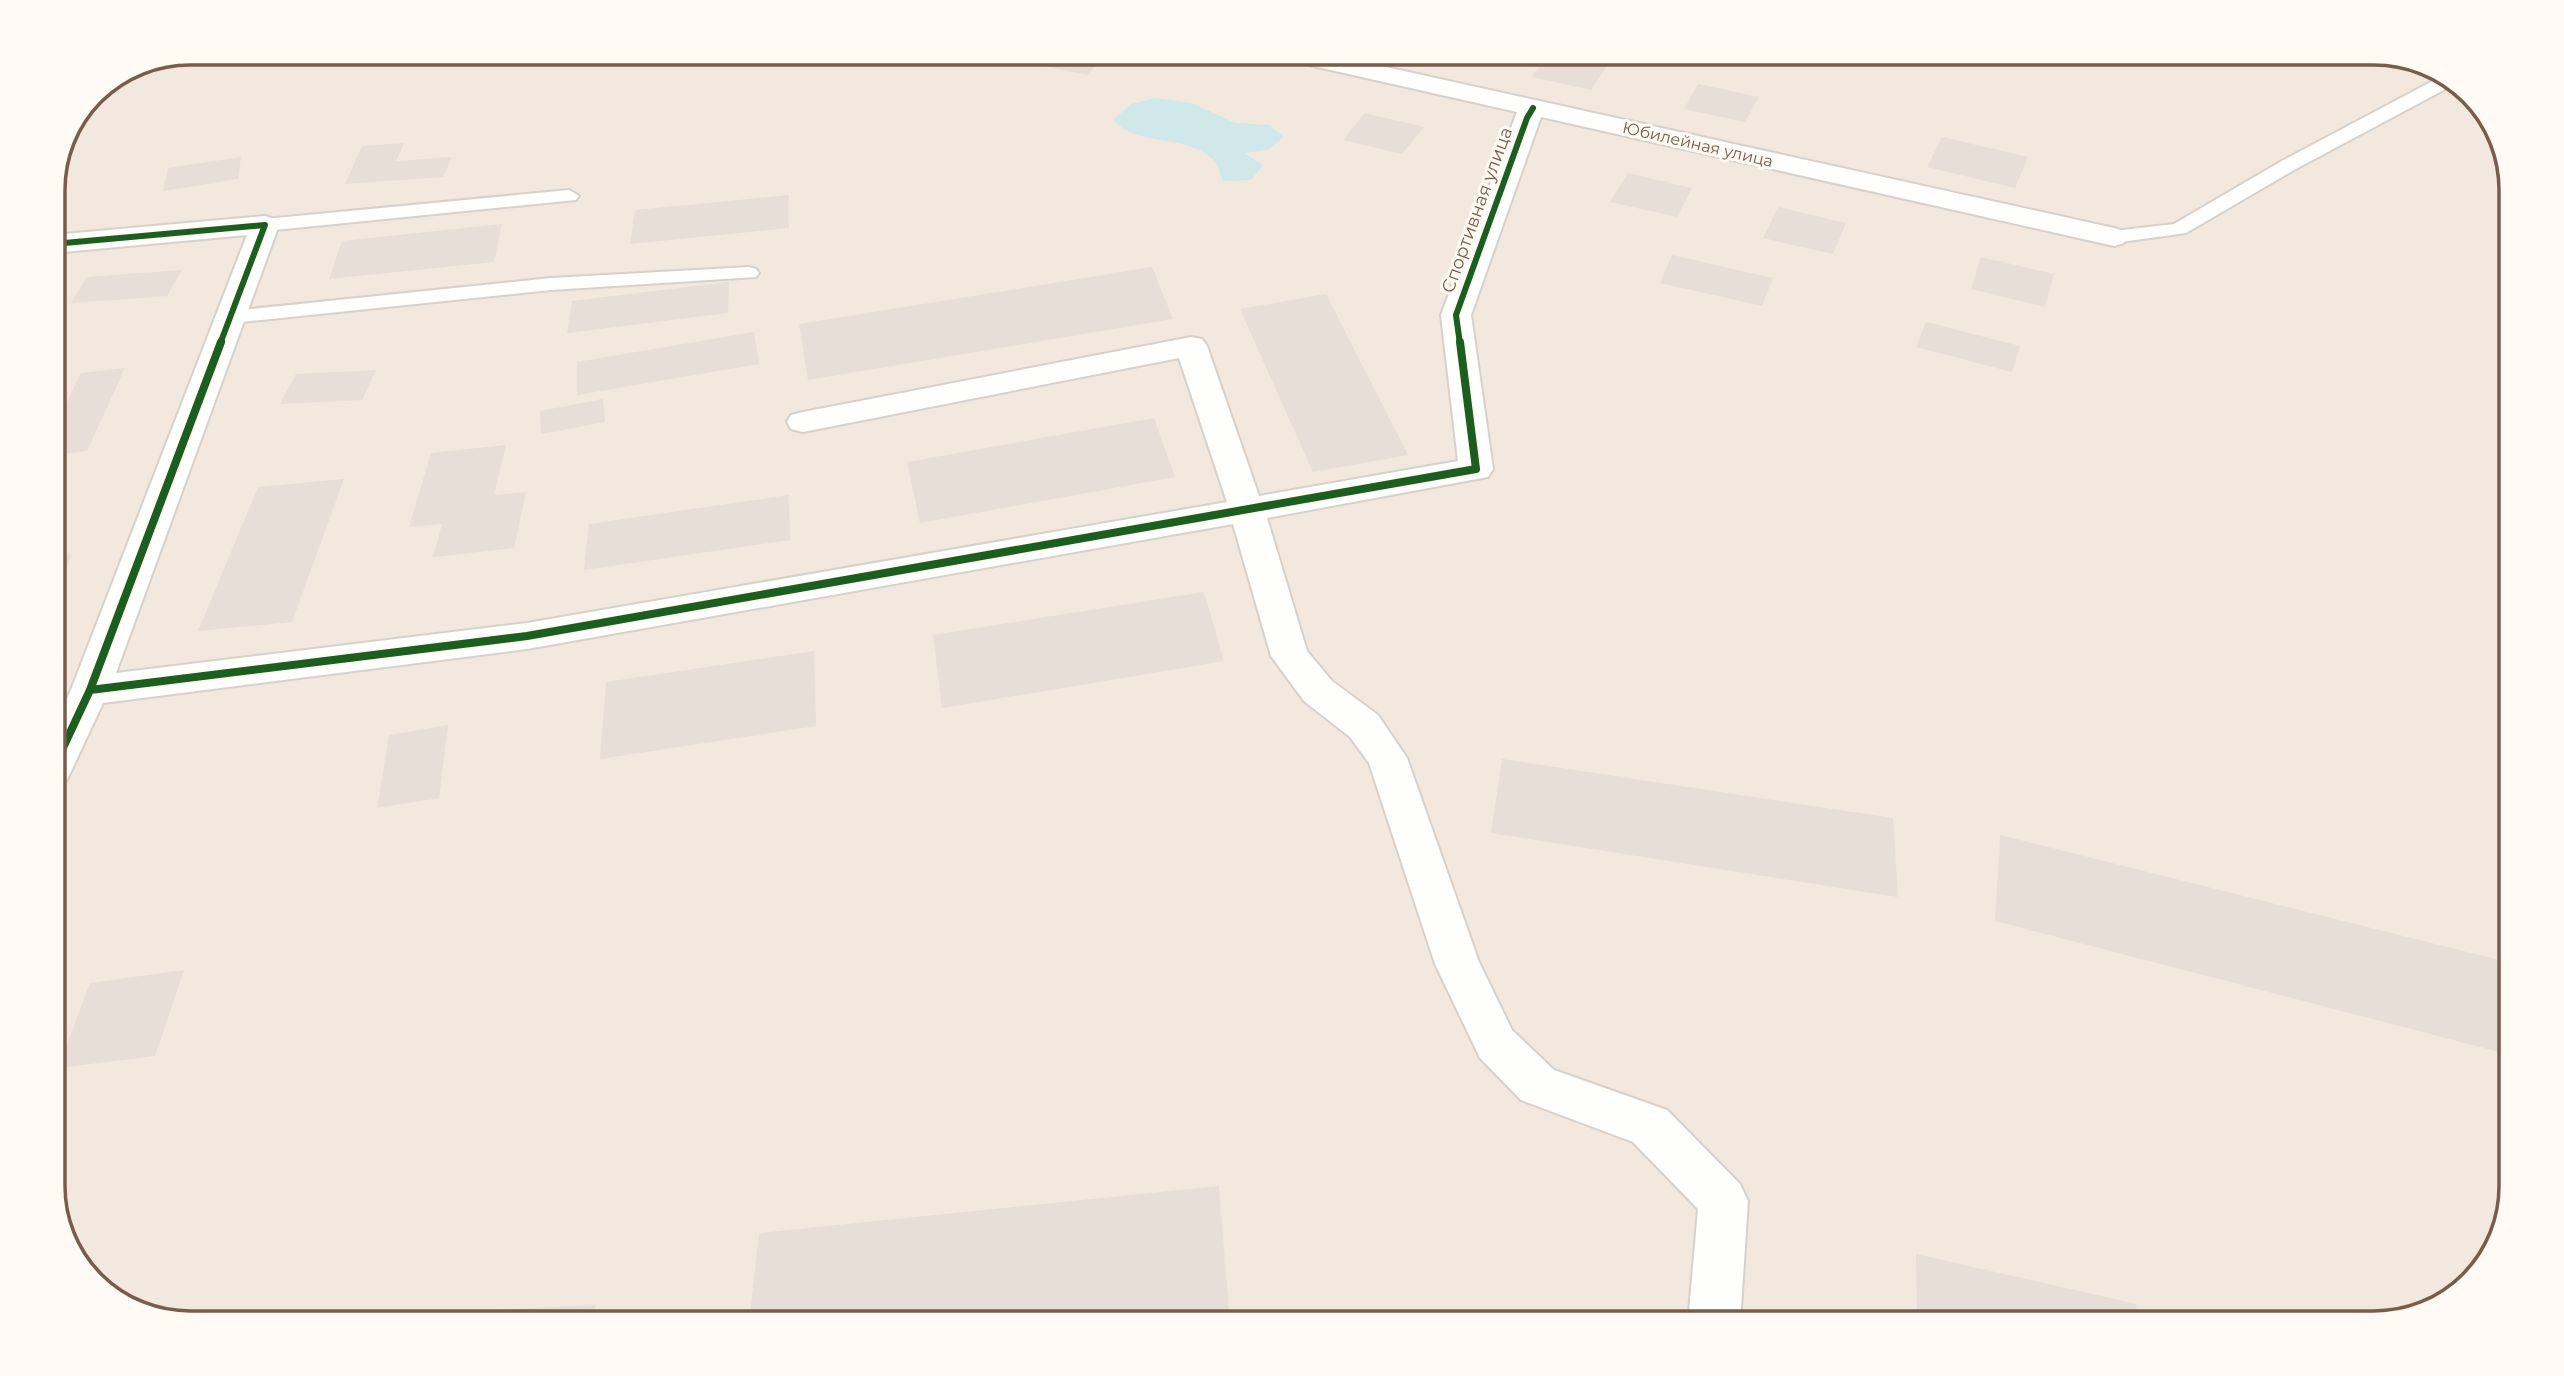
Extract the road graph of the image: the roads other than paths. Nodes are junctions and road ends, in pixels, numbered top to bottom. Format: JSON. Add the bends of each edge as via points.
{"nodes":[{"id":1,"x":1340,"y":65,"type":"edge"},
{"id":2,"x":2441,"y":84,"type":"edge"},
{"id":3,"x":1533,"y":108,"type":"junction"},
{"id":4,"x":569,"y":196,"type":"dead end"},
{"id":5,"x":265,"y":225,"type":"junction"},
{"id":6,"x":2114,"y":237,"type":"joint"},
{"id":7,"x":65,"y":243,"type":"edge"},
{"id":8,"x":749,"y":272,"type":"dead end"},
{"id":9,"x":231,"y":317,"type":"junction"},
{"id":10,"x":803,"y":422,"type":"dead end"},
{"id":11,"x":1247,"y":510,"type":"junction"},
{"id":12,"x":90,"y":690,"type":"junction"},
{"id":13,"x":65,"y":743,"type":"edge"},
{"id":14,"x":1715,"y":1311,"type":"edge"}],
"edges":[{"from":1,"to":3,"type":"street","name":"Юбилейная улица"},
{"from":2,"to":6,"type":"lane","via":[[2179,229]]},
{"from":3,"to":6,"type":"street","name":"Юбилейная улица"},
{"from":3,"to":11,"type":"street","name":"Спортивная улица","via":[[1456,315],[1476,469]]},
{"from":4,"to":5,"type":"lane"},
{"from":5,"to":7,"type":"street"},
{"from":5,"to":9,"type":"street"},
{"from":8,"to":9,"type":"lane","via":[[551,284]]},
{"from":9,"to":12,"type":"street"},
{"from":10,"to":11,"type":"street","via":[[1191,346]]},
{"from":11,"to":12,"type":"street","via":[[527,636]]},
{"from":11,"to":14,"type":"street","via":[[1290,656],[1318,691],[1364,726],[1387,758],[1457,964],[1496,1044],[1538,1085],[1650,1126],[1723,1201]]},
{"from":12,"to":13,"type":"street"}]}
